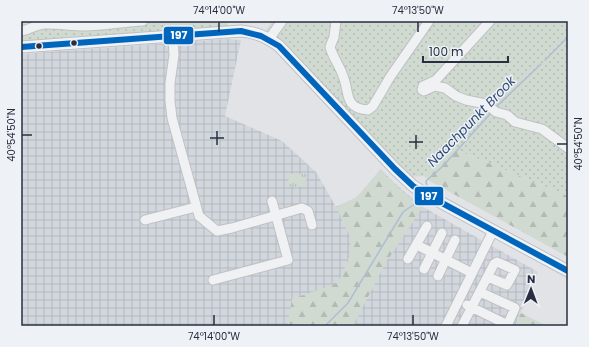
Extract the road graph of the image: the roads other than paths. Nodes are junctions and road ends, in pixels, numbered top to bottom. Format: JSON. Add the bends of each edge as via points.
{"nodes":[{"id":1,"x":142,"y":21,"type":"edge"},
{"id":2,"x":282,"y":21,"type":"edge"},
{"id":3,"x":336,"y":21,"type":"edge"},
{"id":4,"x":429,"y":21,"type":"edge"},
{"id":5,"x":490,"y":21,"type":"edge"},
{"id":6,"x":21,"y":31,"type":"edge"},
{"id":7,"x":172,"y":36,"type":"junction"},
{"id":8,"x":269,"y":39,"type":"junction"},
{"id":9,"x":21,"y":47,"type":"edge"},
{"id":10,"x":568,"y":148,"type":"edge"},
{"id":11,"x":272,"y":201,"type":"dead end"},
{"id":12,"x":196,"y":207,"type":"junction"},
{"id":13,"x":276,"y":215,"type":"junction"},
{"id":14,"x":145,"y":220,"type":"dead end"},
{"id":15,"x":312,"y":225,"type":"dead end"},
{"id":16,"x":427,"y":226,"type":"dead end"},
{"id":17,"x":493,"y":231,"type":"junction"},
{"id":18,"x":442,"y":233,"type":"dead end"},
{"id":19,"x":455,"y":240,"type":"dead end"},
{"id":20,"x":417,"y":245,"type":"junction"},
{"id":21,"x":432,"y":252,"type":"junction"},
{"id":22,"x":408,"y":259,"type":"dead end"},
{"id":23,"x":446,"y":259,"type":"junction"},
{"id":24,"x":424,"y":269,"type":"dead end"},
{"id":25,"x":568,"y":271,"type":"edge"},
{"id":26,"x":472,"y":273,"type":"junction"},
{"id":27,"x":438,"y":276,"type":"dead end"},
{"id":28,"x":488,"y":277,"type":"junction"},
{"id":29,"x":213,"y":280,"type":"dead end"},
{"id":30,"x":480,"y":292,"type":"junction"},
{"id":31,"x":458,"y":301,"type":"junction"},
{"id":32,"x":471,"y":308,"type":"junction"},
{"id":33,"x":446,"y":326,"type":"edge"},
{"id":34,"x":463,"y":326,"type":"edge"},
{"id":35,"x":508,"y":326,"type":"edge"}],
"edges":[{"from":1,"to":6,"type":"street","via":[[87,26],[47,24]]},
{"from":2,"to":8,"type":"street"},
{"from":3,"to":4,"type":"street","via":[[330,48],[344,77],[347,97],[354,106],[368,110]]},
{"from":5,"to":10,"type":"street","via":[[436,80],[422,89],[424,91],[441,86],[466,100],[481,103],[507,115],[515,122],[542,129]]},
{"from":7,"to":8,"type":"main road","via":[[241,31],[256,33]]},
{"from":7,"to":9,"type":"main road"},
{"from":7,"to":12,"type":"street","via":[[172,118]]},
{"from":8,"to":17,"type":"main road","via":[[279,46],[414,186]]},
{"from":11,"to":13,"type":"street"},
{"from":12,"to":13,"type":"street","via":[[199,216],[217,231]]},
{"from":12,"to":14,"type":"street"},
{"from":13,"to":15,"type":"street","via":[[302,208],[308,211]]},
{"from":13,"to":29,"type":"street","via":[[288,260]]},
{"from":16,"to":20,"type":"street"},
{"from":17,"to":25,"type":"main road"},
{"from":17,"to":26,"type":"street"},
{"from":18,"to":21,"type":"street"},
{"from":19,"to":23,"type":"street"},
{"from":20,"to":21,"type":"street"},
{"from":20,"to":22,"type":"street"},
{"from":21,"to":23,"type":"street"},
{"from":21,"to":24,"type":"street"},
{"from":23,"to":26,"type":"street"},
{"from":23,"to":27,"type":"street"},
{"from":26,"to":31,"type":"street"},
{"from":28,"to":28,"type":"street","via":[[497,262],[515,270],[507,285]]},
{"from":28,"to":30,"type":"street"},
{"from":30,"to":32,"type":"street"},
{"from":30,"to":35,"type":"street","via":[[515,308]]},
{"from":31,"to":32,"type":"street"},
{"from":31,"to":33,"type":"street"},
{"from":32,"to":34,"type":"street"},
{"from":32,"to":35,"type":"street"}]}
